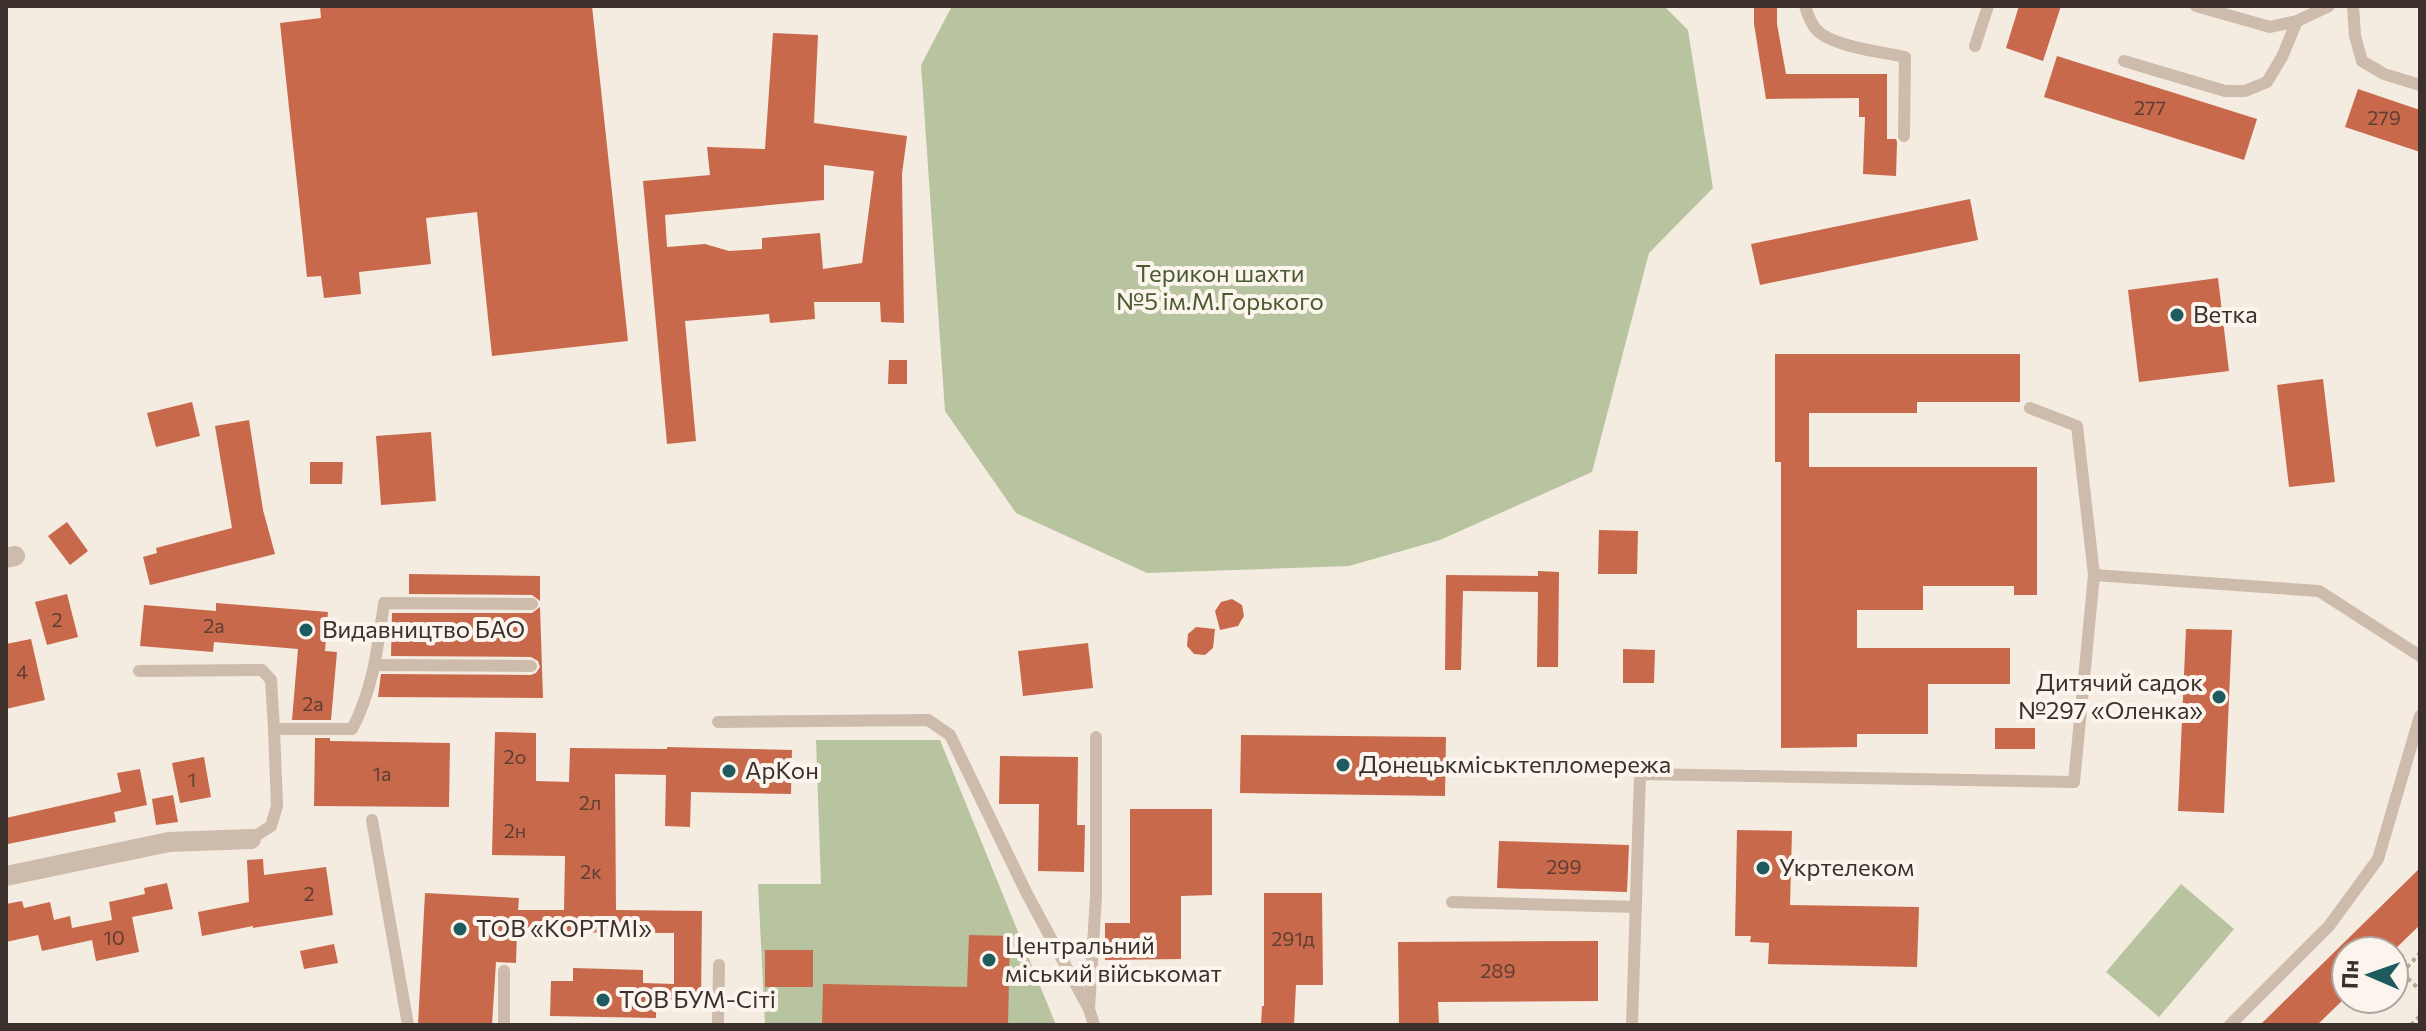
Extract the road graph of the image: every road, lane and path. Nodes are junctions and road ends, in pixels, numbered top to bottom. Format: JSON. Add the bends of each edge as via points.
{"nodes":[{"id":1,"x":1805,"y":6,"type":"edge"},
{"id":2,"x":1988,"y":6,"type":"edge"},
{"id":3,"x":2196,"y":6,"type":"edge"},
{"id":4,"x":2329,"y":6,"type":"edge"},
{"id":5,"x":2353,"y":6,"type":"edge"},
{"id":6,"x":2297,"y":21,"type":"junction"},
{"id":7,"x":1975,"y":46,"type":"dead end"},
{"id":8,"x":2124,"y":61,"type":"dead end"},
{"id":9,"x":2420,"y":85,"type":"edge"},
{"id":10,"x":1904,"y":136,"type":"dead end"},
{"id":11,"x":2030,"y":408,"type":"dead end"},
{"id":12,"x":2094,"y":575,"type":"junction"},
{"id":13,"x":532,"y":604,"type":"dead end"},
{"id":14,"x":2420,"y":656,"type":"edge"},
{"id":15,"x":375,"y":665,"type":"junction"},
{"id":16,"x":531,"y":666,"type":"dead end"},
{"id":17,"x":139,"y":671,"type":"dead end"},
{"id":18,"x":2420,"y":716,"type":"edge"},
{"id":19,"x":718,"y":722,"type":"dead end"},
{"id":20,"x":274,"y":729,"type":"junction"},
{"id":21,"x":1096,"y":737,"type":"dead end"},
{"id":22,"x":372,"y":820,"type":"dead end"},
{"id":23,"x":251,"y":839,"type":"joint"},
{"id":24,"x":6,"y":876,"type":"edge"},
{"id":25,"x":1452,"y":902,"type":"dead end"},
{"id":26,"x":1636,"y":907,"type":"junction"},
{"id":27,"x":719,"y":965,"type":"dead end"},
{"id":28,"x":504,"y":971,"type":"dead end"},
{"id":29,"x":1089,"y":1009,"type":"junction"},
{"id":30,"x":2420,"y":1016,"type":"edge"},
{"id":31,"x":408,"y":1025,"type":"edge"},
{"id":32,"x":504,"y":1025,"type":"edge"},
{"id":33,"x":718,"y":1025,"type":"edge"},
{"id":34,"x":1094,"y":1025,"type":"edge"},
{"id":35,"x":1632,"y":1025,"type":"edge"},
{"id":36,"x":2230,"y":1025,"type":"edge"},
{"id":37,"x":2411,"y":1025,"type":"edge"}],
"edges":[{"from":1,"to":10,"type":"lane","via":[[1820,33],[1905,57]]},
{"from":2,"to":7,"type":"lane"},
{"from":3,"to":6,"type":"lane","via":[[2270,27]]},
{"from":4,"to":6,"type":"lane"},
{"from":5,"to":9,"type":"lane","via":[[2362,61]]},
{"from":6,"to":8,"type":"lane","via":[[2267,82],[2245,91],[2225,91]]},
{"from":11,"to":12,"type":"lane","via":[[2077,426]]},
{"from":12,"to":14,"type":"lane","via":[[2319,591]]},
{"from":12,"to":26,"type":"lane","via":[[2074,782],[1640,774]]},
{"from":13,"to":15,"type":"lane","via":[[384,603]]},
{"from":15,"to":16,"type":"lane"},
{"from":15,"to":20,"type":"lane","via":[[352,729]]},
{"from":17,"to":20,"type":"lane","via":[[262,670],[271,680]]},
{"from":18,"to":36,"type":"lane","via":[[2378,859],[2329,926]]},
{"from":19,"to":29,"type":"lane","via":[[928,720],[950,735]]},
{"from":20,"to":23,"type":"lane","via":[[277,806],[271,826]]},
{"from":21,"to":29,"type":"lane","via":[[1096,896]]},
{"from":22,"to":31,"type":"lane"},
{"from":23,"to":24,"type":"street","via":[[169,842]]},
{"from":25,"to":26,"type":"lane"},
{"from":26,"to":35,"type":"lane"},
{"from":27,"to":33,"type":"lane"},
{"from":28,"to":32,"type":"lane"},
{"from":29,"to":34,"type":"lane"},
{"from":30,"to":37,"type":"path"}]}
